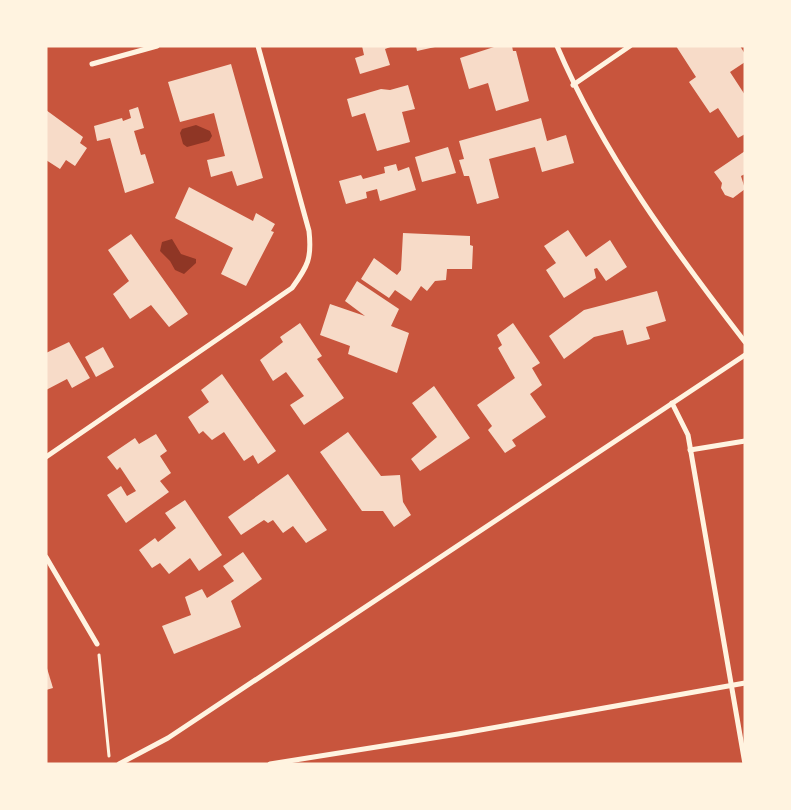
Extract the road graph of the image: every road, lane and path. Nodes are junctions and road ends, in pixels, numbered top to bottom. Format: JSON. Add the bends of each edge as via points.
{"nodes":[{"id":1,"x":157,"y":46,"type":"edge"},
{"id":2,"x":258,"y":46,"type":"edge"},
{"id":3,"x":557,"y":46,"type":"edge"},
{"id":4,"x":630,"y":46,"type":"edge"},
{"id":5,"x":92,"y":64,"type":"dead end"},
{"id":6,"x":573,"y":85,"type":"junction"},
{"id":7,"x":745,"y":342,"type":"edge"},
{"id":8,"x":745,"y":355,"type":"edge"},
{"id":9,"x":672,"y":403,"type":"junction"},
{"id":10,"x":745,"y":441,"type":"edge"},
{"id":11,"x":690,"y":450,"type":"junction"},
{"id":12,"x":46,"y":457,"type":"edge"},
{"id":13,"x":46,"y":557,"type":"edge"},
{"id":14,"x":97,"y":644,"type":"joint"},
{"id":15,"x":745,"y":684,"type":"edge"},
{"id":16,"x":732,"y":686,"type":"junction"},
{"id":17,"x":107,"y":764,"type":"edge"},
{"id":18,"x":119,"y":764,"type":"edge"},
{"id":19,"x":270,"y":764,"type":"edge"},
{"id":20,"x":745,"y":764,"type":"edge"}],
"edges":[{"from":1,"to":5,"type":"street"},
{"from":2,"to":12,"type":"street","via":[[309,230],[311,252],[303,273],[292,288]]},
{"from":3,"to":6,"type":"street"},
{"from":4,"to":6,"type":"street"},
{"from":6,"to":7,"type":"street","via":[[598,132],[689,270]]},
{"from":8,"to":9,"type":"street"},
{"from":9,"to":11,"type":"street","via":[[683,423]]},
{"from":9,"to":18,"type":"street","via":[[168,738]]},
{"from":10,"to":11,"type":"street"},
{"from":11,"to":16,"type":"street"},
{"from":13,"to":14,"type":"street"},
{"from":14,"to":17,"type":"path","via":[[110,751]]},
{"from":15,"to":16,"type":"street"},
{"from":16,"to":19,"type":"street"},
{"from":16,"to":20,"type":"street"}]}
